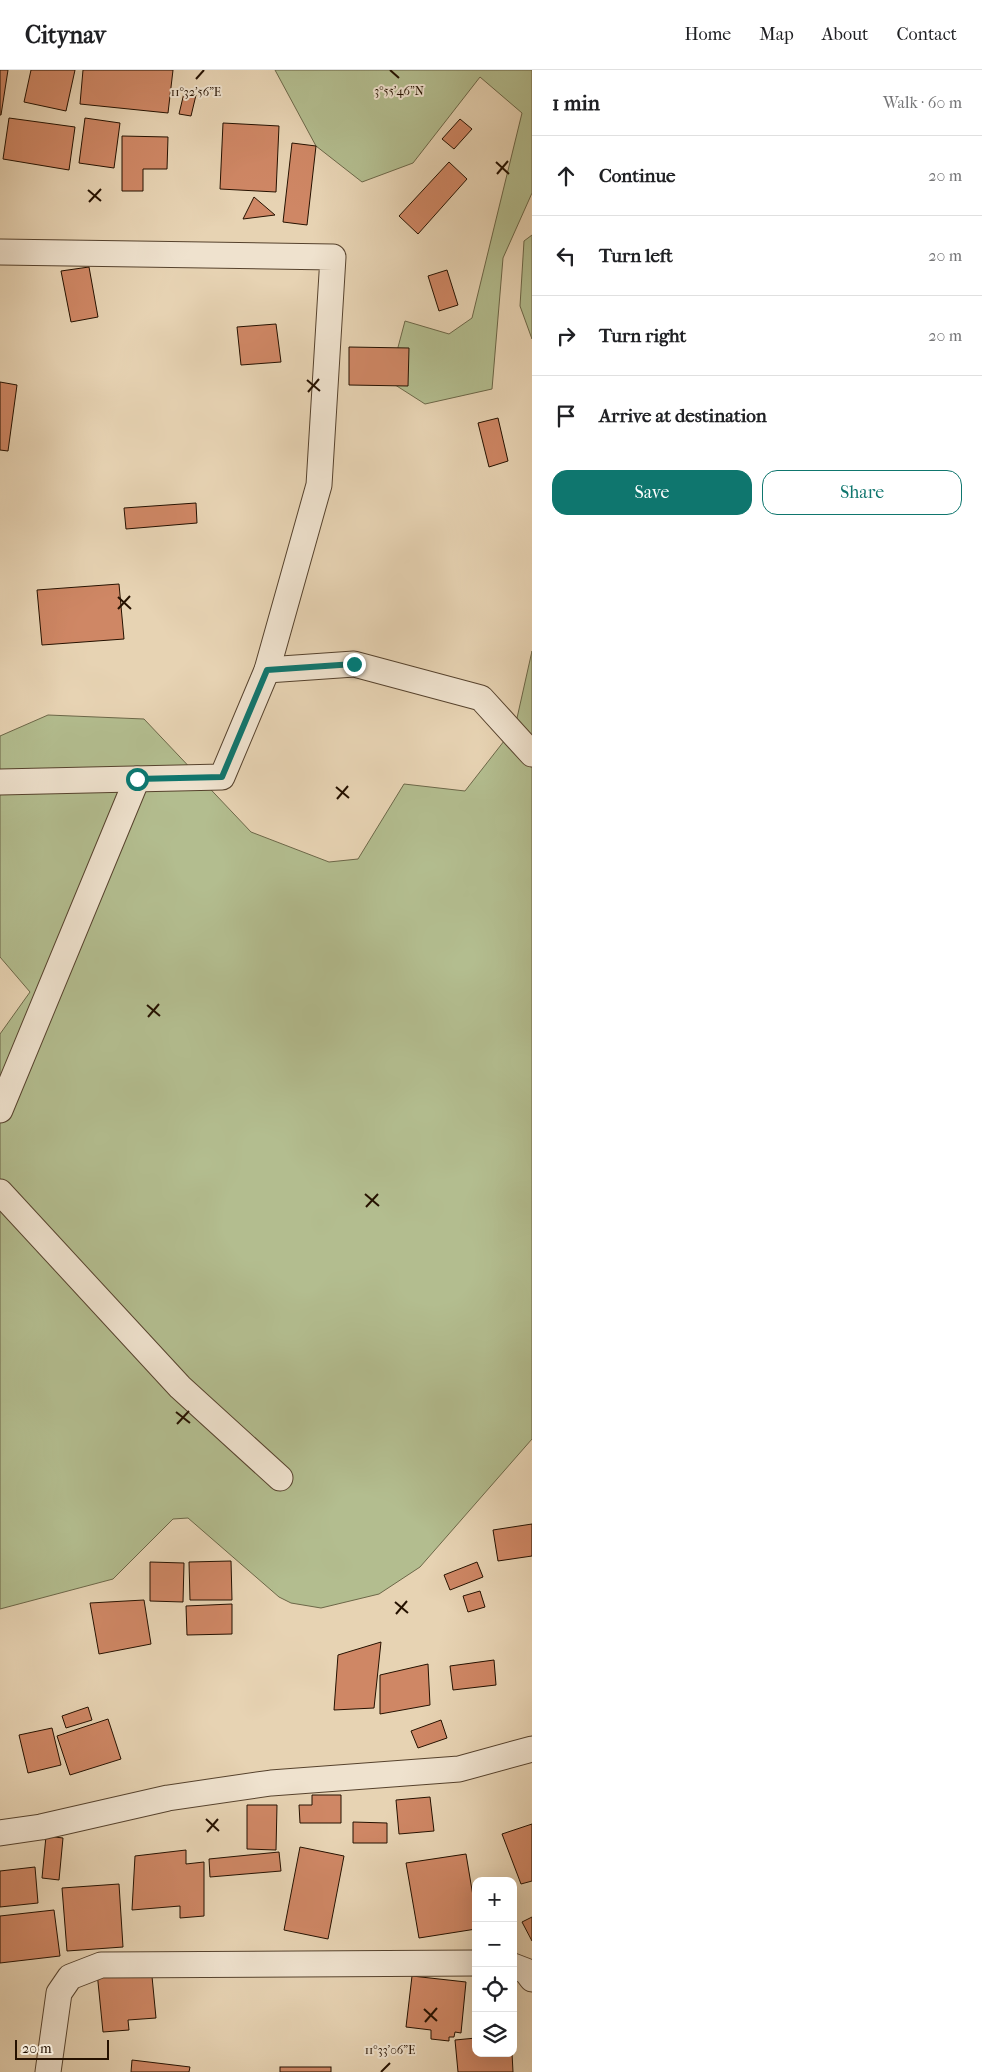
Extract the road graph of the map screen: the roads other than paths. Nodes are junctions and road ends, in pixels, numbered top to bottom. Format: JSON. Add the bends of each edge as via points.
{"nodes":[{"id":1,"x":0,"y":252,"type":"edge"},
{"id":2,"x":267,"y":670,"type":"junction"},
{"id":3,"x":532,"y":754,"type":"edge"},
{"id":4,"x":137,"y":779,"type":"junction"},
{"id":5,"x":0,"y":782,"type":"edge"},
{"id":6,"x":0,"y":1110,"type":"edge"},
{"id":7,"x":0,"y":1192,"type":"edge"},
{"id":8,"x":280,"y":1478,"type":"dead end"},
{"id":9,"x":532,"y":1750,"type":"edge"},
{"id":10,"x":0,"y":1833,"type":"edge"},
{"id":11,"x":472,"y":1963,"type":"edge"},
{"id":12,"x":516,"y":1967,"type":"edge"},
{"id":13,"x":532,"y":1979,"type":"edge"},
{"id":14,"x":48,"y":2072,"type":"edge"}],
"edges":[{"from":1,"to":2,"type":"street","via":[[333,257],[319,485]]},
{"from":2,"to":3,"type":"street","via":[[354,664],[481,698]]},
{"from":2,"to":4,"type":"street","via":[[222,777]]},
{"from":4,"to":5,"type":"street"},
{"from":4,"to":6,"type":"street"},
{"from":7,"to":8,"type":"street","via":[[180,1387]]},
{"from":9,"to":10,"type":"street","via":[[459,1769],[271,1783],[168,1798]]},
{"from":11,"to":14,"type":"street","via":[[101,1965],[70,1977],[59,1993]]},
{"from":12,"to":13,"type":"street","via":[[526,1971]]}]}
